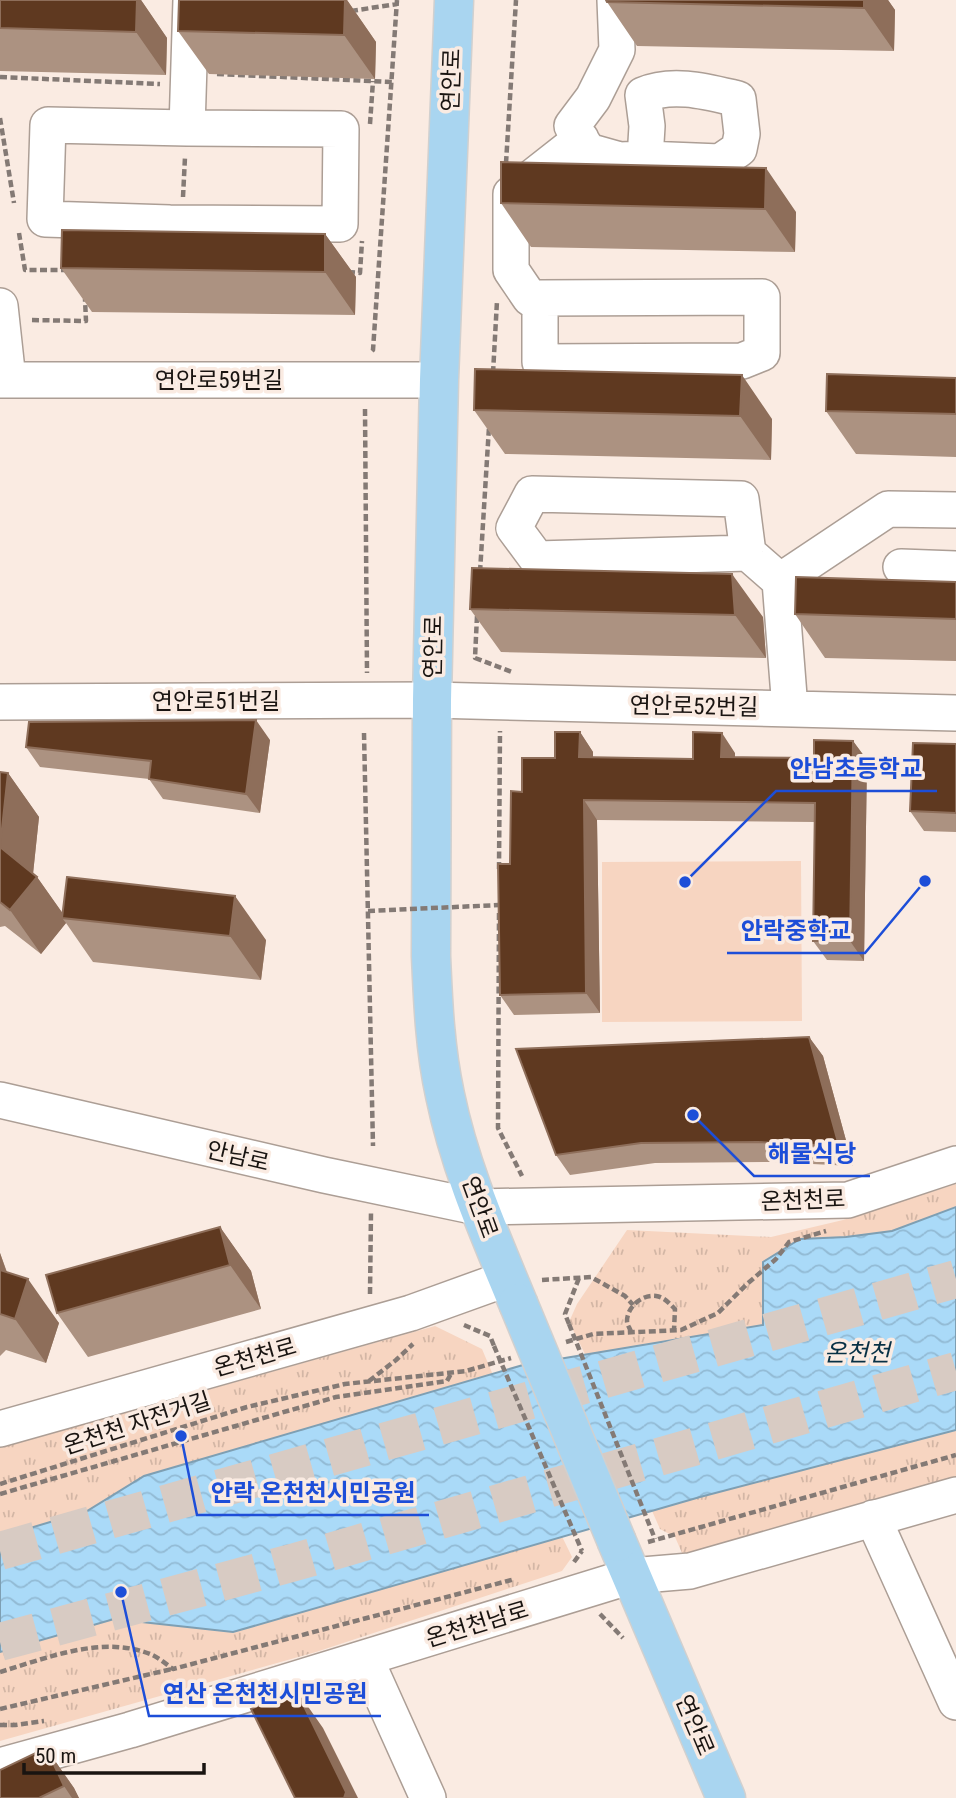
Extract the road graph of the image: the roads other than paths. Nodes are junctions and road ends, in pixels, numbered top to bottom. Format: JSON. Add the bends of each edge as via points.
{"nodes":[{"id":1,"x":191,"y":0,"type":"edge"},
{"id":2,"x":454,"y":0,"type":"edge"},
{"id":3,"x":615,"y":0,"type":"edge"},
{"id":4,"x":187,"y":128,"type":"junction"},
{"id":5,"x":581,"y":139,"type":"junction"},
{"id":6,"x":645,"y":159,"type":"dead end"},
{"id":7,"x":540,"y":298,"type":"junction"},
{"id":8,"x":0,"y":306,"type":"edge"},
{"id":9,"x":4,"y":380,"type":"edge"},
{"id":10,"x":439,"y":380,"type":"junction"},
{"id":11,"x":956,"y":510,"type":"edge"},
{"id":12,"x":748,"y":553,"type":"junction"},
{"id":13,"x":901,"y":568,"type":"dead end"},
{"id":14,"x":956,"y":569,"type":"edge"},
{"id":15,"x":779,"y":582,"type":"junction"},
{"id":16,"x":432,"y":700,"type":"junction"},
{"id":17,"x":0,"y":702,"type":"edge"},
{"id":18,"x":790,"y":709,"type":"junction"},
{"id":19,"x":956,"y":713,"type":"edge"},
{"id":20,"x":0,"y":1100,"type":"edge"},
{"id":21,"x":956,"y":1164,"type":"edge"},
{"id":22,"x":477,"y":1207,"type":"junction"},
{"id":23,"x":512,"y":1287,"type":"junction"},
{"id":24,"x":0,"y":1429,"type":"edge"},
{"id":25,"x":956,"y":1495,"type":"edge"},
{"id":26,"x":873,"y":1518,"type":"junction"},
{"id":27,"x":621,"y":1552,"type":"junction"},
{"id":28,"x":365,"y":1658,"type":"junction"},
{"id":29,"x":956,"y":1702,"type":"edge"},
{"id":30,"x":0,"y":1766,"type":"edge"},
{"id":31,"x":428,"y":1798,"type":"edge"},
{"id":32,"x":726,"y":1798,"type":"edge"}],
"edges":[{"from":1,"to":4,"type":"street"},
{"from":2,"to":10,"type":"main road","name":"연안로"},
{"from":3,"to":5,"type":"street","via":[[617,50],[593,98],[572,126]]},
{"from":4,"to":4,"type":"street","via":[[341,129],[340,223],[46,219],[48,125]]},
{"from":5,"to":6,"type":"street","via":[[588,151],[620,160]]},
{"from":5,"to":7,"type":"street","via":[[511,194],[511,270],[530,298]]},
{"from":7,"to":7,"type":"street","via":[[762,297],[762,352],[742,361],[540,362]]},
{"from":8,"to":9,"type":"street"},
{"from":9,"to":10,"type":"street","name":"연안로59번길"},
{"from":10,"to":16,"type":"main road","name":"연안로"},
{"from":11,"to":15,"type":"street","via":[[888,509]]},
{"from":12,"to":12,"type":"street","via":[[537,559],[514,528],[532,494],[741,499]]},
{"from":12,"to":15,"type":"street"},
{"from":13,"to":14,"type":"street"},
{"from":15,"to":18,"type":"street"},
{"from":16,"to":17,"type":"street","name":"연안로51번길"},
{"from":16,"to":18,"type":"street","name":"연안로52번길"},
{"from":16,"to":22,"type":"main road","name":"연안로","via":[[431,956],[436,1045],[445,1096]]},
{"from":18,"to":19,"type":"street","name":"연안로52번길"},
{"from":20,"to":22,"type":"street","name":"안남로"},
{"from":21,"to":22,"type":"street","name":"온천천로","via":[[848,1200]]},
{"from":22,"to":23,"type":"main road","name":"연안로"},
{"from":23,"to":24,"type":"street","name":"온천천로"},
{"from":23,"to":27,"type":"main road","name":"연안로","bridge":true},
{"from":25,"to":26,"type":"street","name":"온천천남로"},
{"from":26,"to":27,"type":"street","name":"온천천남로","via":[[690,1571]]},
{"from":26,"to":29,"type":"street"},
{"from":27,"to":28,"type":"street","name":"온천천남로"},
{"from":27,"to":32,"type":"main road","name":"연안로"},
{"from":28,"to":30,"type":"street","name":"온천천남로"},
{"from":28,"to":31,"type":"street"}]}
